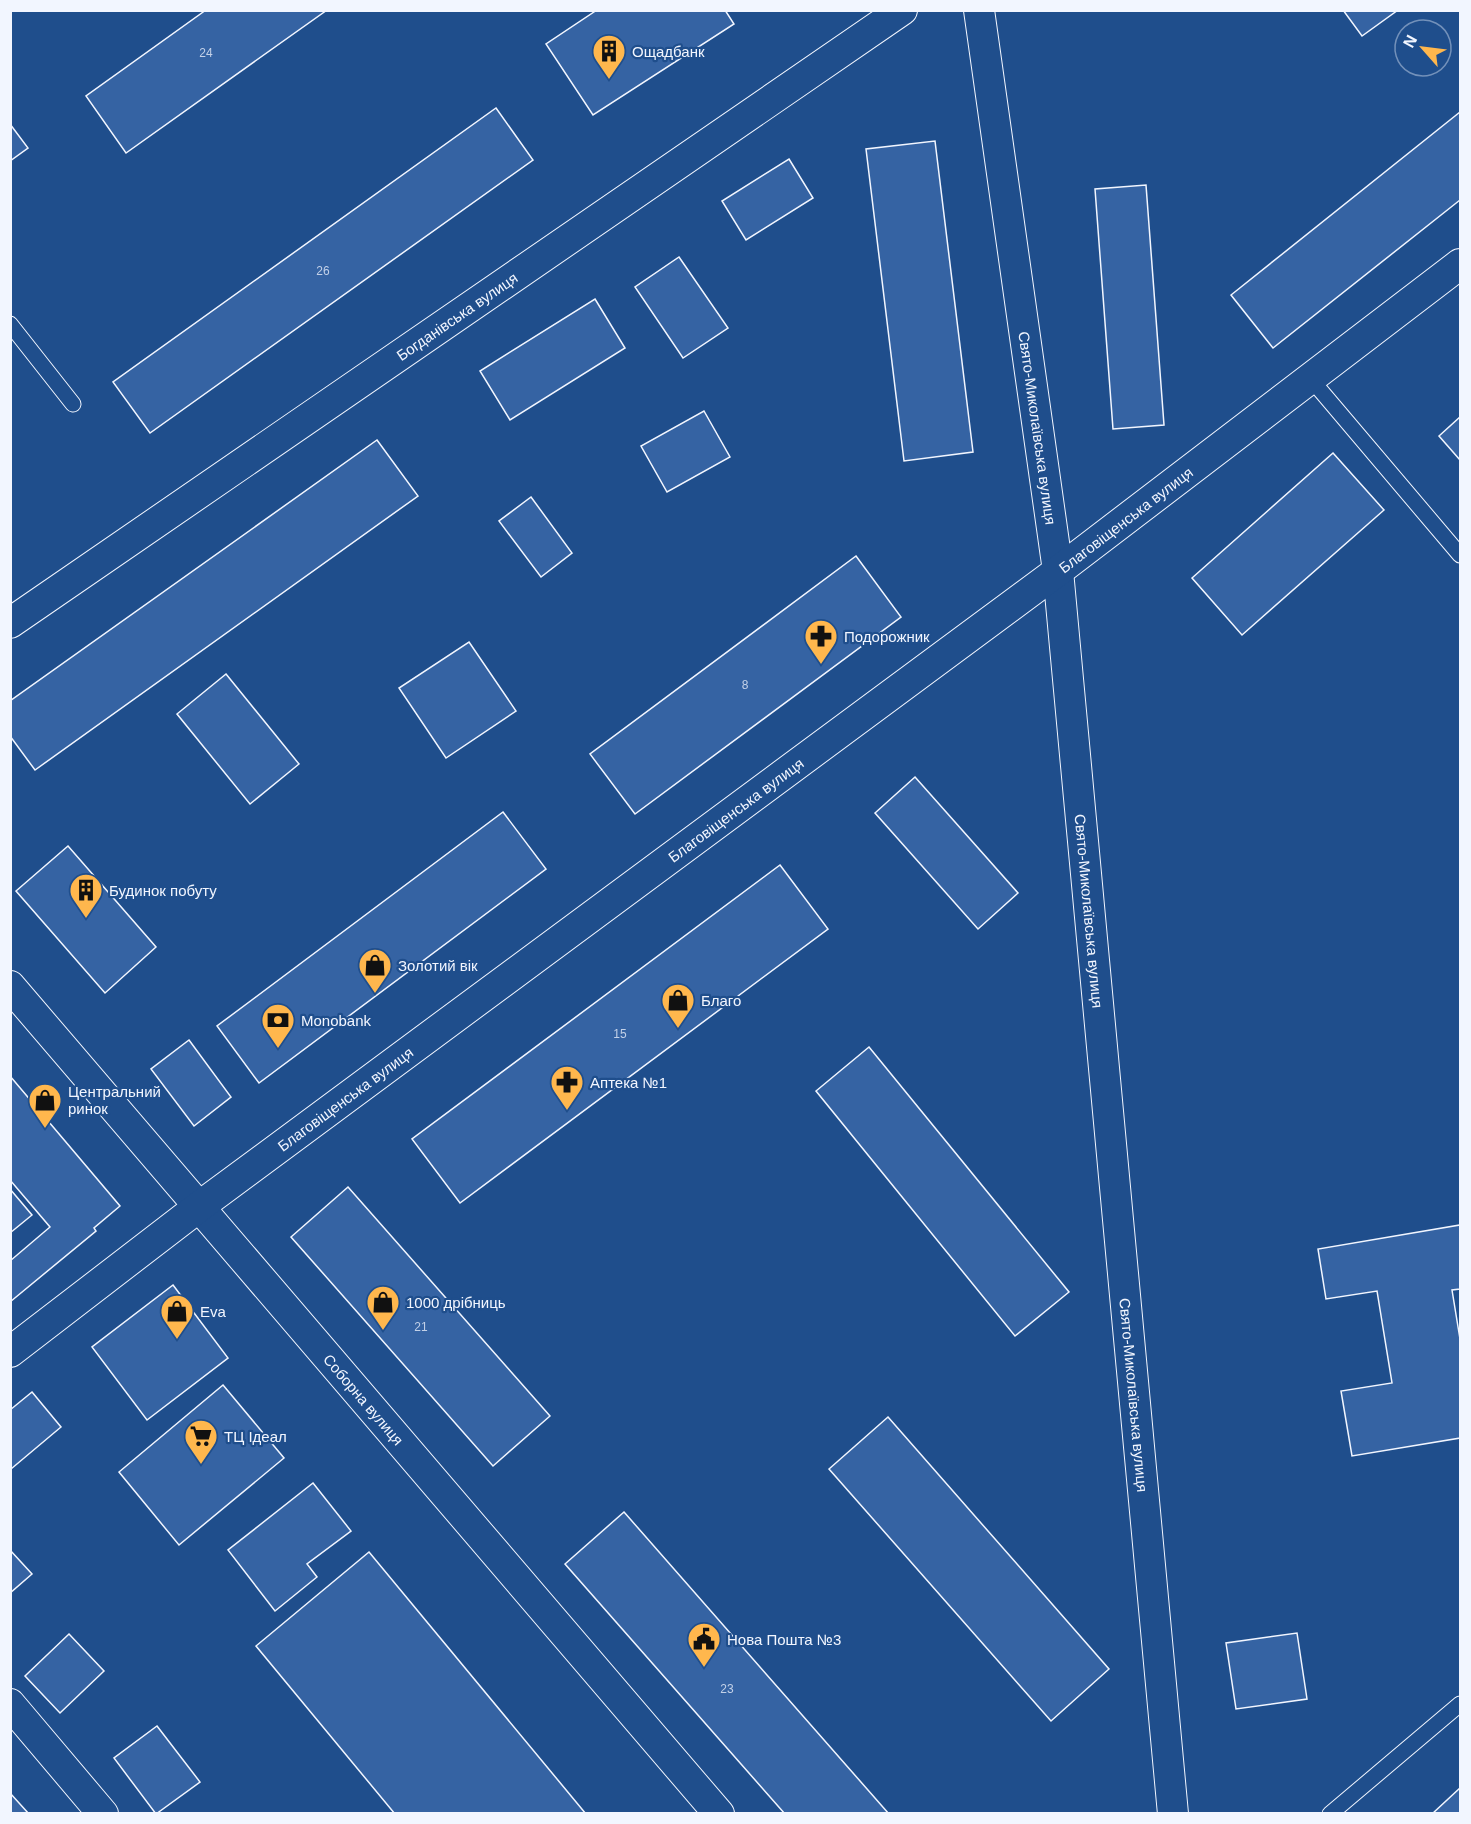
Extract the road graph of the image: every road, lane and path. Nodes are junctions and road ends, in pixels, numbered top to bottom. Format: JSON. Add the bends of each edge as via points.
{"nodes":[{"id":1,"x":902,"y":10,"type":"edge"},
{"id":2,"x":979,"y":10,"type":"edge"},
{"id":3,"x":1461,"y":264,"type":"edge"},
{"id":4,"x":10,"y":324,"type":"edge"},
{"id":5,"x":1310,"y":378,"type":"junction"},
{"id":6,"x":73,"y":404,"type":"dead end"},
{"id":7,"x":1461,"y":555,"type":"edge"},
{"id":8,"x":1058,"y":571,"type":"junction"},
{"id":9,"x":10,"y":623,"type":"edge"},
{"id":10,"x":10,"y":986,"type":"edge"},
{"id":11,"x":200,"y":1206,"type":"junction"},
{"id":12,"x":10,"y":1353,"type":"edge"},
{"id":13,"x":10,"y":1704,"type":"edge"},
{"id":14,"x":1461,"y":1704,"type":"edge"},
{"id":15,"x":103,"y":1814,"type":"edge"},
{"id":16,"x":719,"y":1814,"type":"edge"},
{"id":17,"x":1173,"y":1814,"type":"edge"},
{"id":18,"x":1330,"y":1814,"type":"edge"}],
"edges":[{"from":1,"to":9,"type":"street","name":"Богданівська вулиця"},
{"from":2,"to":8,"type":"street","name":"Свято-Миколаївська вулиця"},
{"from":3,"to":5,"type":"street","name":"Благовіщенська вулиця"},
{"from":4,"to":6,"type":"lane"},
{"from":5,"to":7,"type":"lane"},
{"from":5,"to":8,"type":"street","name":"Благовіщенська вулиця"},
{"from":8,"to":11,"type":"street","name":"Благовіщенська вулиця"},
{"from":8,"to":17,"type":"street","name":"Свято-Миколаївська вулиця"},
{"from":10,"to":11,"type":"street","name":"Соборна вулиця"},
{"from":11,"to":12,"type":"street","name":"Благовіщенська вулиця"},
{"from":11,"to":16,"type":"street","name":"Соборна вулиця"},
{"from":13,"to":15,"type":"street"},
{"from":14,"to":18,"type":"lane"}]}
